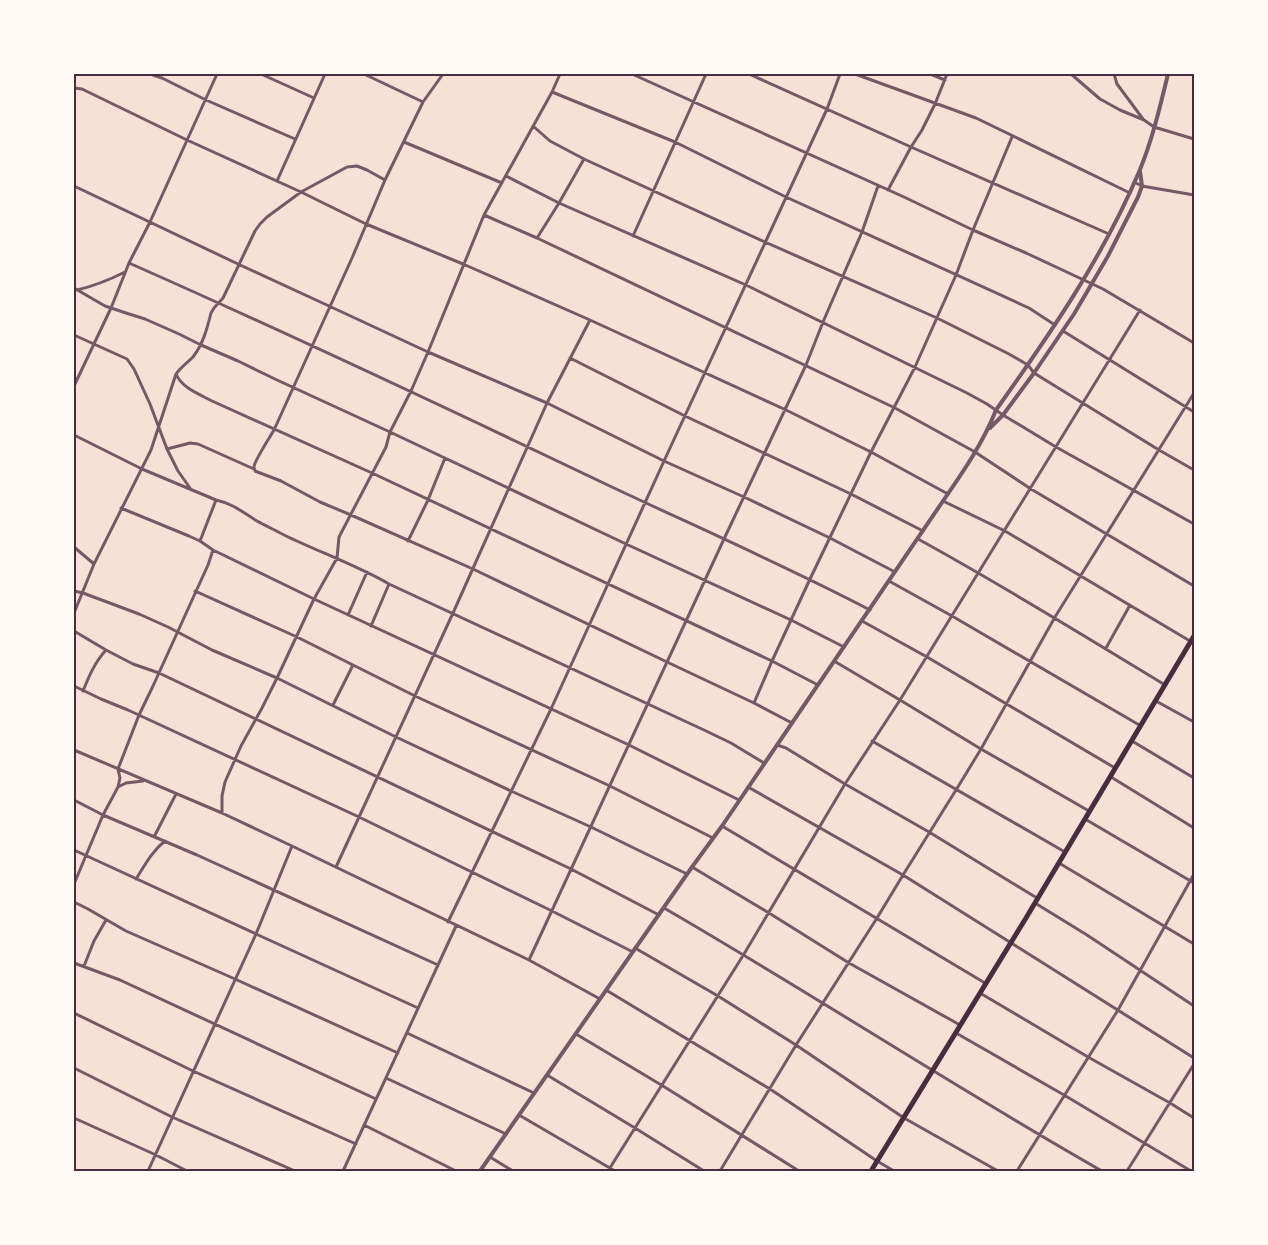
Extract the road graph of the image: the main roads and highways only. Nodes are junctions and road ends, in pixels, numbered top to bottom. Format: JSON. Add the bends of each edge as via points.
{"nodes":[{"id":1,"x":1194,"y":636,"type":"edge"},
{"id":2,"x":871,"y":1171,"type":"edge"}],
"edges":[{"from":1,"to":2,"type":"highway"}]}
